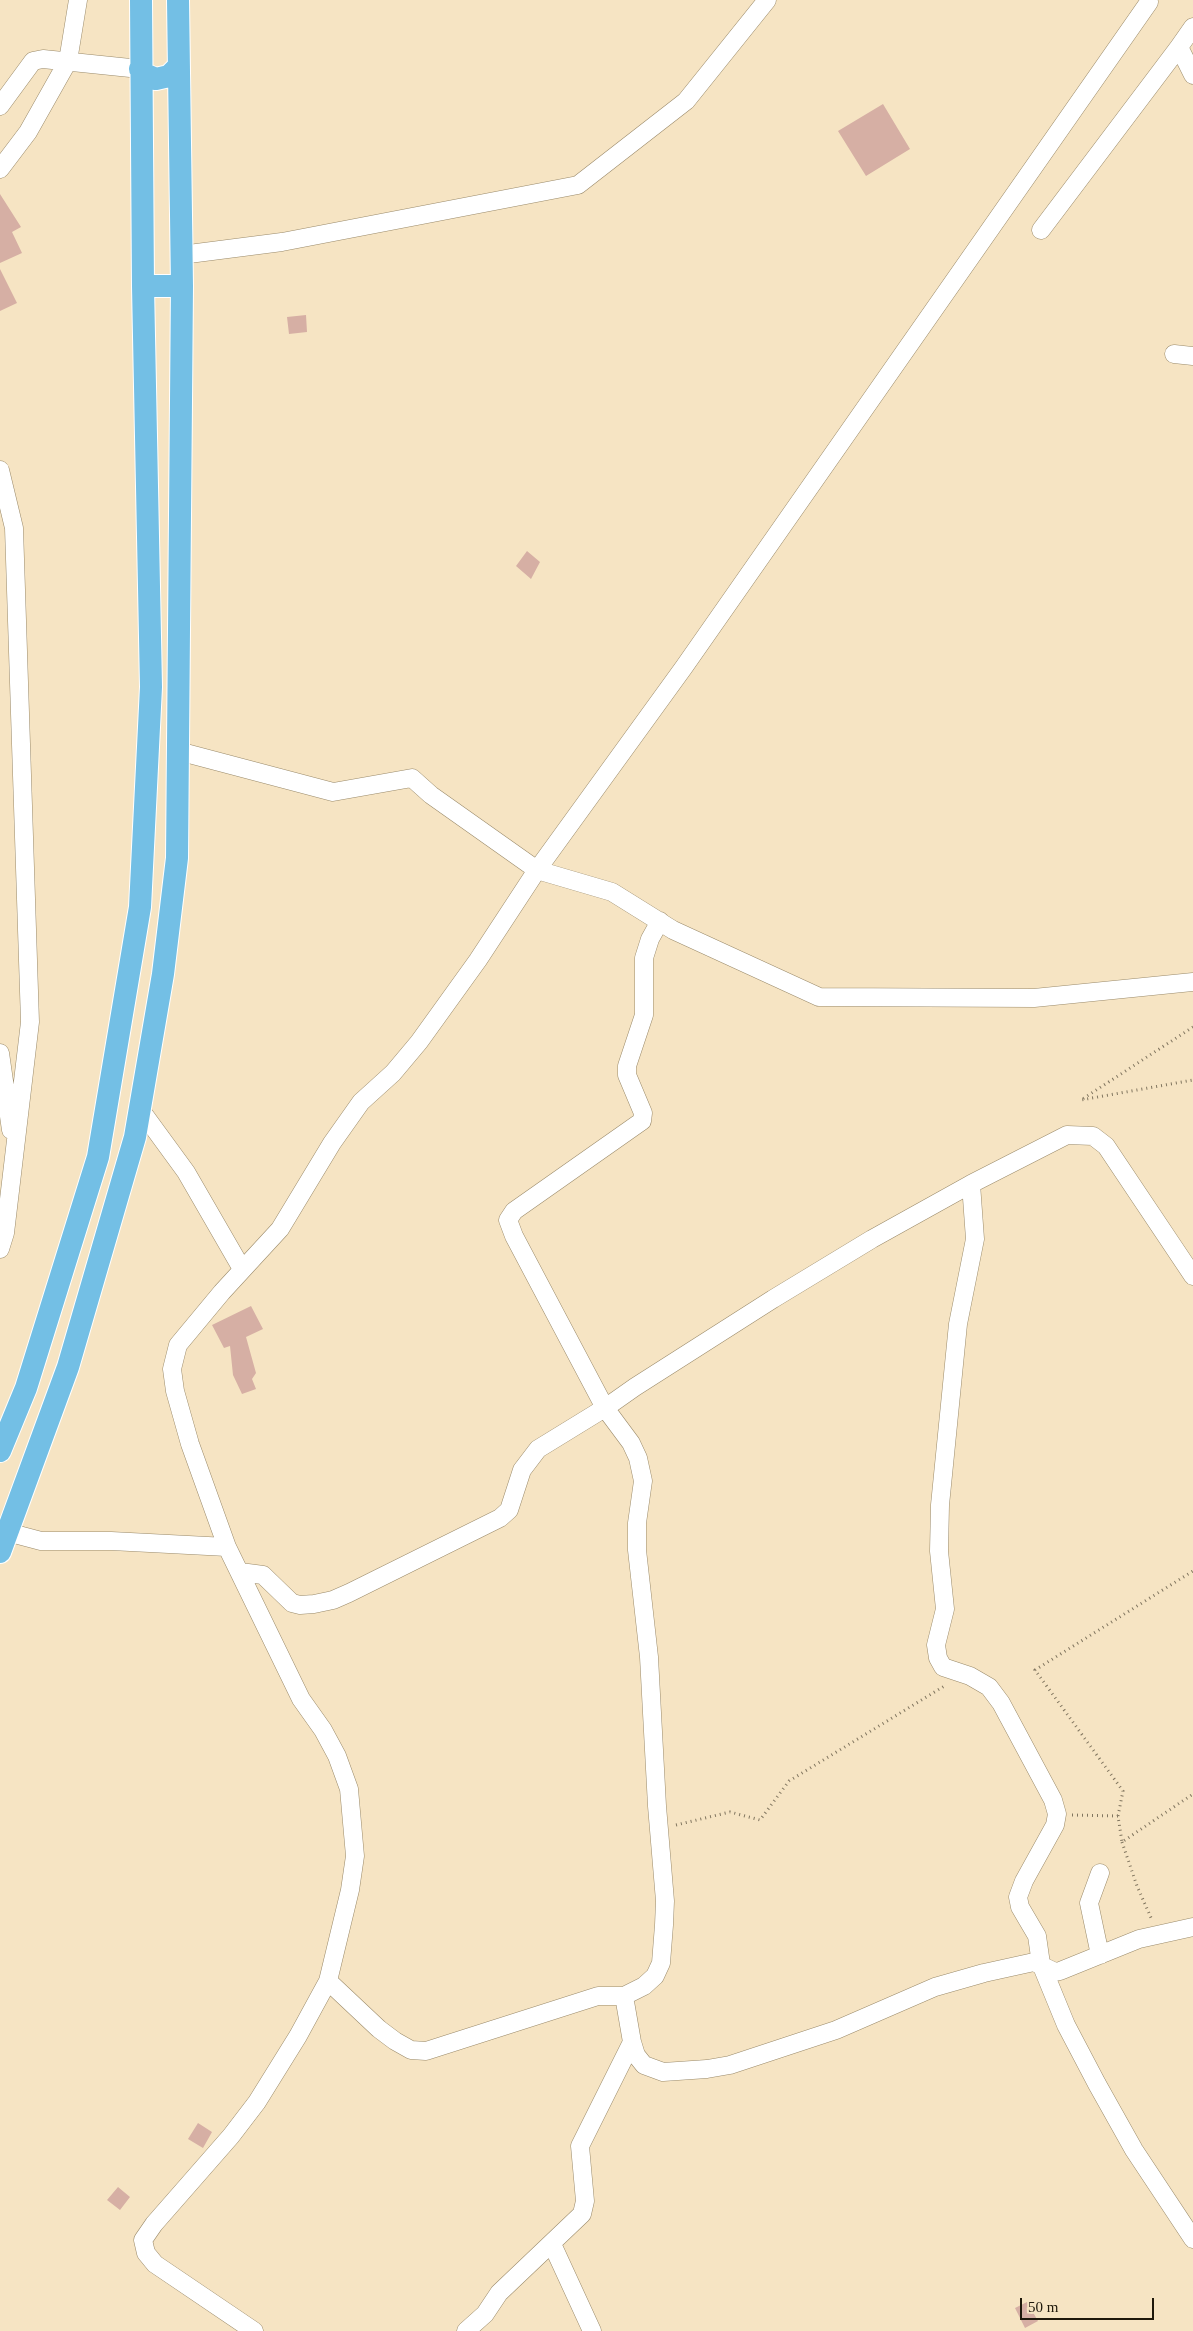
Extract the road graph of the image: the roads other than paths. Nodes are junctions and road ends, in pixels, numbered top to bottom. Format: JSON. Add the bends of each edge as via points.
{"nodes":[{"id":1,"x":78,"y":0,"type":"edge"},
{"id":2,"x":141,"y":0,"type":"edge"},
{"id":3,"x":178,"y":0,"type":"edge"},
{"id":4,"x":767,"y":0,"type":"edge"},
{"id":5,"x":1149,"y":2,"type":"dead end"},
{"id":6,"x":1193,"y":27,"type":"edge"},
{"id":7,"x":1179,"y":47,"type":"junction"},
{"id":8,"x":68,"y":61,"type":"junction"},
{"id":9,"x":178,"y":67,"type":"junction"},
{"id":10,"x":140,"y":69,"type":"junction"},
{"id":11,"x":1193,"y":75,"type":"edge"},
{"id":12,"x":0,"y":106,"type":"edge"},
{"id":13,"x":0,"y":170,"type":"edge"},
{"id":14,"x":1041,"y":230,"type":"dead end"},
{"id":15,"x":181,"y":255,"type":"junction"},
{"id":16,"x":143,"y":286,"type":"junction"},
{"id":17,"x":182,"y":286,"type":"junction"},
{"id":18,"x":1174,"y":354,"type":"dead end"},
{"id":19,"x":1193,"y":356,"type":"edge"},
{"id":20,"x":0,"y":470,"type":"edge"},
{"id":21,"x":178,"y":751,"type":"junction"},
{"id":22,"x":537,"y":870,"type":"junction"},
{"id":23,"x":660,"y":921,"type":"junction"},
{"id":24,"x":1193,"y":982,"type":"edge"},
{"id":25,"x":0,"y":1054,"type":"edge"},
{"id":26,"x":140,"y":1109,"type":"junction"},
{"id":27,"x":14,"y":1154,"type":"junction"},
{"id":28,"x":971,"y":1184,"type":"junction"},
{"id":29,"x":0,"y":1249,"type":"edge"},
{"id":30,"x":242,"y":1269,"type":"junction"},
{"id":31,"x":1193,"y":1276,"type":"edge"},
{"id":32,"x":605,"y":1408,"type":"junction"},
{"id":33,"x":0,"y":1452,"type":"edge"},
{"id":34,"x":4,"y":1542,"type":"edge"},
{"id":35,"x":228,"y":1547,"type":"junction"},
{"id":36,"x":240,"y":1572,"type":"junction"},
{"id":37,"x":1100,"y":1873,"type":"dead end"},
{"id":38,"x":1193,"y":1927,"type":"edge"},
{"id":39,"x":1100,"y":1955,"type":"junction"},
{"id":40,"x":1041,"y":1964,"type":"junction"},
{"id":41,"x":328,"y":1981,"type":"junction"},
{"id":42,"x":624,"y":1996,"type":"junction"},
{"id":43,"x":632,"y":2042,"type":"junction"},
{"id":44,"x":1193,"y":2239,"type":"edge"},
{"id":45,"x":552,"y":2244,"type":"junction"},
{"id":46,"x":254,"y":2331,"type":"edge"},
{"id":47,"x":466,"y":2331,"type":"edge"},
{"id":48,"x":592,"y":2331,"type":"edge"}],
"edges":[{"from":1,"to":8,"type":"street"},
{"from":2,"to":10,"type":"main road"},
{"from":3,"to":9,"type":"main road"},
{"from":4,"to":15,"type":"street","via":[[686,101],[578,186],[282,242]]},
{"from":5,"to":22,"type":"street","via":[[684,667]]},
{"from":6,"to":7,"type":"street"},
{"from":7,"to":11,"type":"street"},
{"from":7,"to":14,"type":"street"},
{"from":8,"to":10,"type":"street"},
{"from":8,"to":12,"type":"street","via":[[33,61]]},
{"from":8,"to":13,"type":"street","via":[[28,132]]},
{"from":9,"to":10,"type":"main road","via":[[168,76],[156,79]]},
{"from":9,"to":15,"type":"main road"},
{"from":10,"to":16,"type":"main road"},
{"from":15,"to":17,"type":"main road"},
{"from":16,"to":17,"type":"main road"},
{"from":16,"to":33,"type":"main road","via":[[151,687],[140,907],[98,1157],[26,1388]]},
{"from":17,"to":21,"type":"main road"},
{"from":18,"to":19,"type":"street"},
{"from":20,"to":27,"type":"street","via":[[14,528],[30,1022]]},
{"from":21,"to":22,"type":"street","via":[[333,792],[412,778],[431,796]]},
{"from":21,"to":26,"type":"main road","via":[[177,858],[163,974]]},
{"from":22,"to":23,"type":"street","via":[[612,892]]},
{"from":22,"to":30,"type":"street","via":[[420,1042],[361,1102],[280,1229]]},
{"from":23,"to":24,"type":"street","via":[[673,930],[820,997],[1034,998]]},
{"from":23,"to":32,"type":"street","via":[[644,958],[644,1015],[627,1066],[627,1075],[643,1113],[642,1121],[514,1211],[508,1220]]},
{"from":25,"to":27,"type":"street"},
{"from":26,"to":30,"type":"street","via":[[186,1172]]},
{"from":26,"to":34,"type":"main road","via":[[135,1138],[68,1367]]},
{"from":27,"to":29,"type":"street","via":[[5,1233]]},
{"from":28,"to":31,"type":"street","via":[[1068,1135],[1093,1136],[1106,1146]]},
{"from":28,"to":32,"type":"street","via":[[773,1299]]},
{"from":28,"to":40,"type":"street","via":[[976,1239],[958,1324],[940,1505],[945,1609],[936,1645],[943,1667],[970,1676],[989,1687],[1001,1703],[1053,1800],[1057,1814],[1055,1825],[1018,1897],[1023,1916],[1037,1936]]},
{"from":30,"to":35,"type":"street","via":[[178,1345],[172,1369],[190,1444]]},
{"from":32,"to":36,"type":"street","via":[[538,1449],[522,1470],[509,1510],[500,1518],[350,1593],[333,1600],[300,1605],[286,1598],[263,1575]]},
{"from":32,"to":42,"type":"street","via":[[631,1443],[643,1481],[637,1523],[638,1550],[649,1657],[665,1900],[660,1963],[655,1976]]},
{"from":34,"to":35,"type":"street","via":[[111,1541]]},
{"from":35,"to":36,"type":"street"},
{"from":36,"to":41,"type":"street","via":[[301,1699],[337,1756],[349,1789],[355,1856]]},
{"from":37,"to":39,"type":"street","via":[[1089,1903]]},
{"from":38,"to":39,"type":"street","via":[[1139,1939]]},
{"from":39,"to":40,"type":"street","via":[[1055,1972]]},
{"from":40,"to":43,"type":"street","via":[[1034,1962],[936,1987],[836,2030],[730,2065],[674,2072],[654,2070],[644,2066]]},
{"from":40,"to":44,"type":"street","via":[[1066,2025],[1102,2093],[1134,2150]]},
{"from":41,"to":42,"type":"street","via":[[378,2029],[411,2050],[426,2050],[598,1996]]},
{"from":41,"to":46,"type":"street","via":[[257,2102],[143,2240],[146,2253],[155,2264]]},
{"from":42,"to":43,"type":"street"},
{"from":43,"to":45,"type":"street","via":[[580,2146],[585,2201],[582,2214]]},
{"from":45,"to":47,"type":"street","via":[[499,2293],[485,2314]]},
{"from":45,"to":48,"type":"street"}]}
